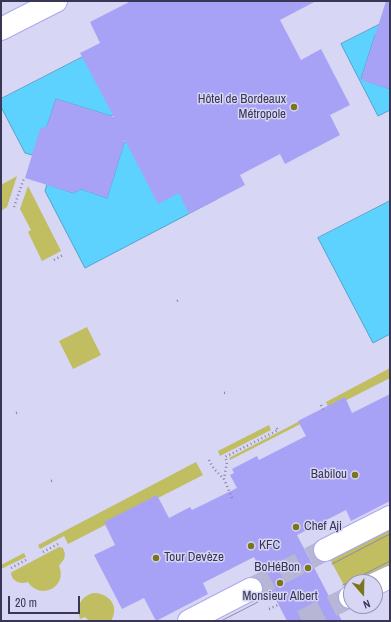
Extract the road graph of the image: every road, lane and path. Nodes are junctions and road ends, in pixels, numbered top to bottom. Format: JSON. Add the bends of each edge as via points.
{"nodes":[{"id":1,"x":56,"y":1,"type":"edge"},
{"id":2,"x":1,"y":29,"type":"edge"},
{"id":3,"x":24,"y":178,"type":"dead end"},
{"id":4,"x":14,"y":207,"type":"dead end"},
{"id":5,"x":63,"y":255,"type":"dead end"},
{"id":6,"x":54,"y":260,"type":"dead end"},
{"id":7,"x":228,"y":392,"type":"dead end"},
{"id":8,"x":224,"y":393,"type":"dead end"},
{"id":9,"x":320,"y":404,"type":"dead end"},
{"id":10,"x":324,"y":412,"type":"dead end"},
{"id":11,"x":276,"y":427,"type":"dead end"},
{"id":12,"x":209,"y":460,"type":"dead end"},
{"id":13,"x":224,"y":479,"type":"junction"},
{"id":14,"x":232,"y":498,"type":"dead end"},
{"id":15,"x":390,"y":517,"type":"edge"},
{"id":16,"x":58,"y":544,"type":"dead end"},
{"id":17,"x":325,"y":550,"type":"tunnel mouth"},
{"id":18,"x":43,"y":552,"type":"dead end"},
{"id":19,"x":26,"y":560,"type":"dead end"},
{"id":20,"x":10,"y":568,"type":"dead end"},
{"id":21,"x":251,"y":589,"type":"tunnel mouth"},
{"id":22,"x":278,"y":605,"type":"dead end"},
{"id":23,"x":269,"y":609,"type":"dead end"},
{"id":24,"x":190,"y":621,"type":"edge"}],
"edges":[{"from":1,"to":2,"type":"street"},
{"from":3,"to":4,"type":"path"},
{"from":5,"to":6,"type":"path"},
{"from":7,"to":8,"type":"path"},
{"from":9,"to":10,"type":"path"},
{"from":11,"to":13,"type":"path","via":[[278,430],[225,457],[227,462]]},
{"from":12,"to":13,"type":"path"},
{"from":13,"to":14,"type":"path"},
{"from":15,"to":17,"type":"street"},
{"from":16,"to":18,"type":"path"},
{"from":19,"to":20,"type":"path"},
{"from":21,"to":24,"type":"street"},
{"from":22,"to":23,"type":"path"}]}
